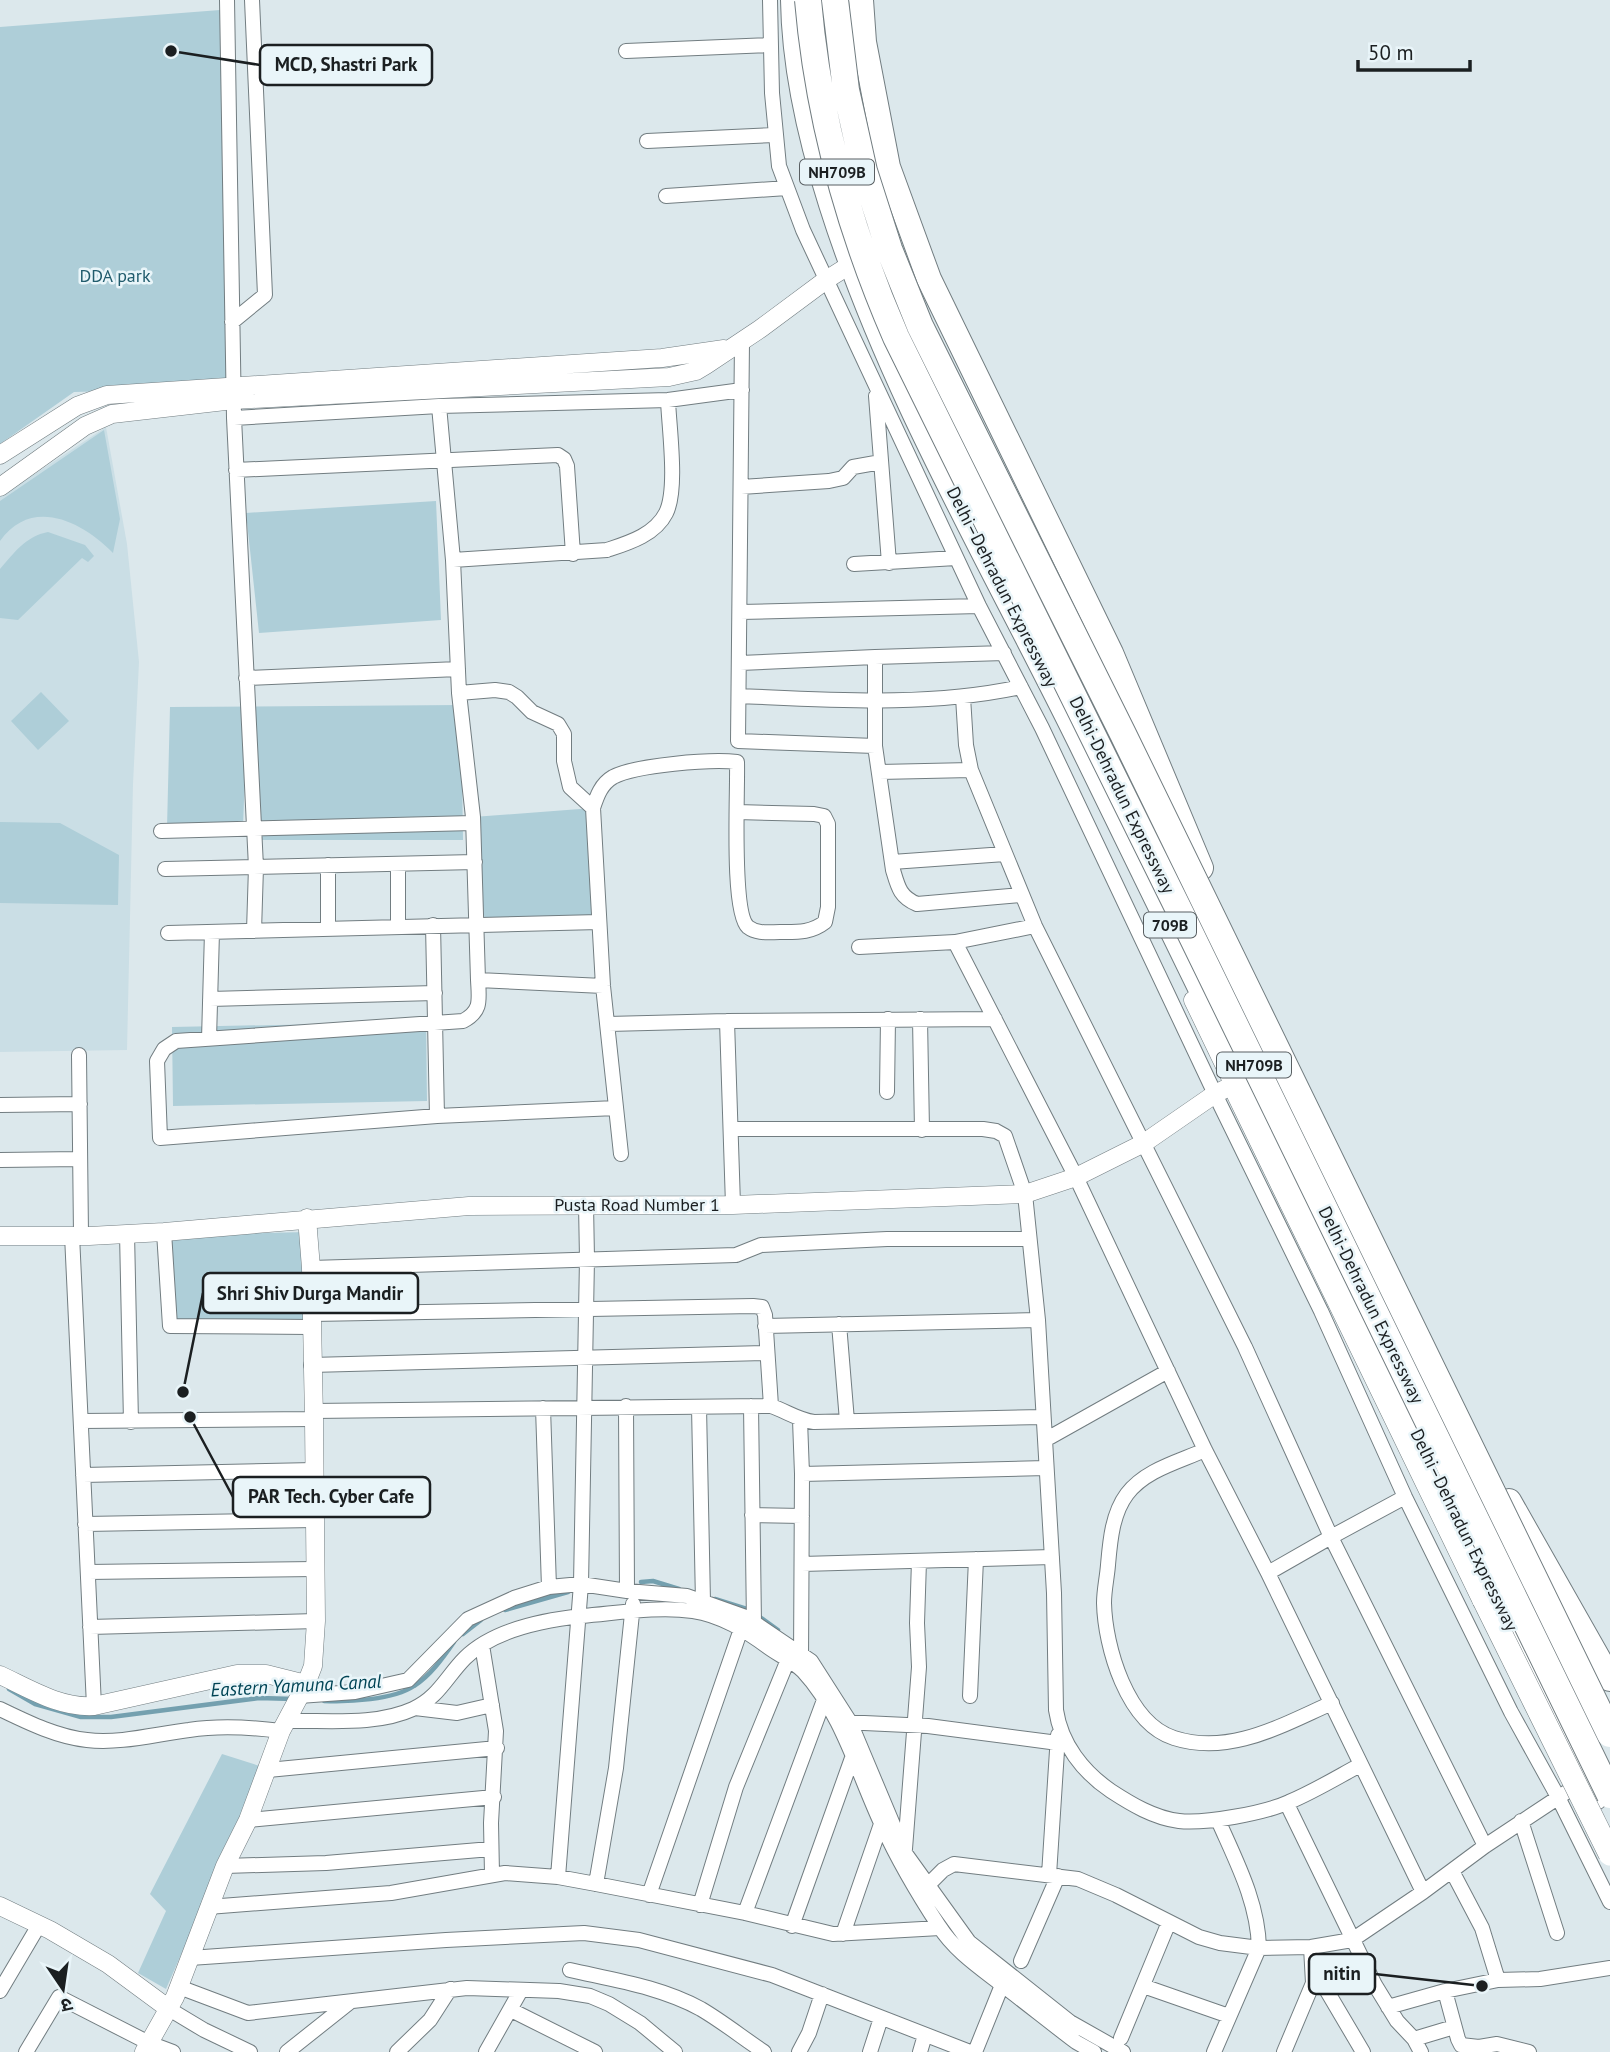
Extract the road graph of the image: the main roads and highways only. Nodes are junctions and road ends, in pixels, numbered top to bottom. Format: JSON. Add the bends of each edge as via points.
{"nodes":[{"id":1,"x":793,"y":0,"type":"edge"},
{"id":2,"x":808,"y":0,"type":"edge"},
{"id":3,"x":835,"y":0,"type":"edge"},
{"id":4,"x":861,"y":0,"type":"edge"},
{"id":5,"x":1232,"y":1086,"type":"junction"},
{"id":6,"x":1610,"y":1679,"type":"edge"},
{"id":7,"x":1610,"y":1734,"type":"edge"},
{"id":8,"x":1610,"y":1796,"type":"edge"},
{"id":9,"x":1610,"y":1830,"type":"edge"},
{"id":10,"x":1610,"y":1854,"type":"edge"}],
"edges":[{"from":1,"to":5,"type":"highway","name":"Delhi–Dehradun Expressway","number":"709B","via":[[800,83],[815,153],[850,264],[883,346],[1107,795]]},
{"from":2,"to":8,"type":"highway","name":"Delhi-Dehradun Expressway","number":"NH709B","bridge":true,"via":[[820,95],[839,178],[896,337]]},
{"from":3,"to":7,"type":"highway","name":"Delhi-Dehradun Expressway","number":"NH709B","bridge":true,"via":[[846,90],[864,171],[920,326]]},
{"from":4,"to":6,"type":"highway","number":"709B","via":[[863,42],[888,167],[929,279],[1111,653],[1223,920],[1482,1455]]},
{"from":5,"to":9,"type":"highway","name":"Delhi–Dehradun Expressway","number":"709B","via":[[1523,1651]]},
{"from":5,"to":10,"type":"main road","bridge":true}]}
